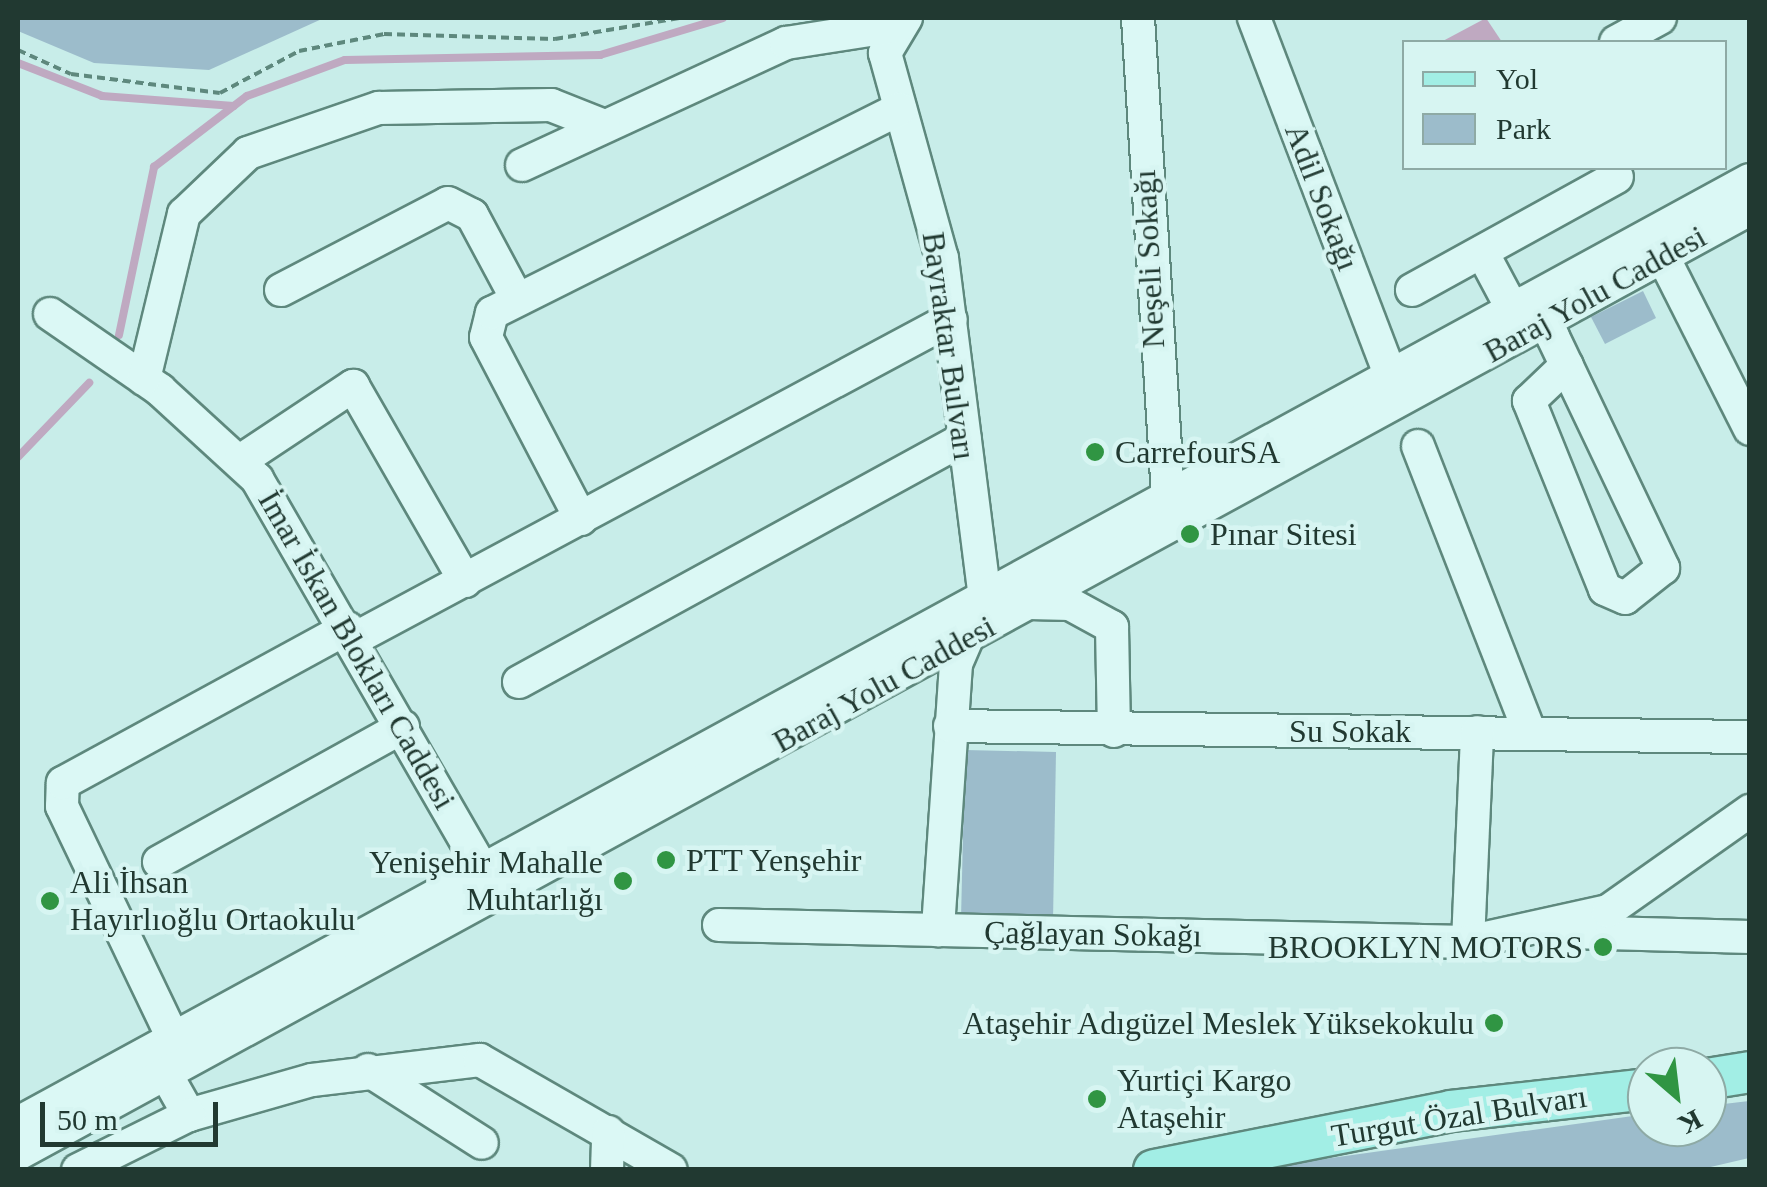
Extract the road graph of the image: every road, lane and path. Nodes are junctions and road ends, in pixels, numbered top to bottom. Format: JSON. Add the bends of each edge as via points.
{"nodes":[{"id":1,"x":679,"y":18,"type":"edge"},
{"id":2,"x":1138,"y":18,"type":"edge"},
{"id":3,"x":1254,"y":18,"type":"edge"},
{"id":4,"x":1660,"y":18,"type":"edge"},
{"id":5,"x":897,"y":32,"type":"edge"},
{"id":6,"x":1620,"y":40,"type":"edge"},
{"id":7,"x":18,"y":50,"type":"edge"},
{"id":8,"x":900,"y":109,"type":"junction"},
{"id":9,"x":604,"y":126,"type":"junction"},
{"id":10,"x":522,"y":165,"type":"dead end"},
{"id":11,"x":1618,"y":177,"type":"dead end"},
{"id":12,"x":1750,"y":180,"type":"edge"},
{"id":13,"x":1750,"y":209,"type":"edge"},
{"id":14,"x":1658,"y":245,"type":"junction"},
{"id":15,"x":1482,"y":252,"type":"junction"},
{"id":16,"x":281,"y":290,"type":"dead end"},
{"id":17,"x":1412,"y":290,"type":"dead end"},
{"id":18,"x":516,"y":298,"type":"junction"},
{"id":19,"x":1513,"y":310,"type":"junction"},
{"id":20,"x":50,"y":314,"type":"dead end"},
{"id":21,"x":951,"y":319,"type":"junction"},
{"id":22,"x":1546,"y":321,"type":"junction"},
{"id":23,"x":1567,"y":366,"type":"junction"},
{"id":24,"x":1390,"y":376,"type":"junction"},
{"id":25,"x":144,"y":379,"type":"junction"},
{"id":26,"x":1746,"y":411,"type":"edge"},
{"id":27,"x":965,"y":438,"type":"junction"},
{"id":28,"x":1418,"y":446,"type":"dead end"},
{"id":29,"x":240,"y":461,"type":"junction"},
{"id":30,"x":1168,"y":498,"type":"junction"},
{"id":31,"x":581,"y":519,"type":"junction"},
{"id":32,"x":464,"y":581,"type":"junction"},
{"id":33,"x":985,"y":597,"type":"junction"},
{"id":34,"x":1032,"y":603,"type":"junction"},
{"id":35,"x":351,"y":633,"type":"junction"},
{"id":36,"x":965,"y":639,"type":"junction"},
{"id":37,"x":520,"y":682,"type":"dead end"},
{"id":38,"x":950,"y":726,"type":"junction"},
{"id":39,"x":403,"y":727,"type":"junction"},
{"id":40,"x":1114,"y":731,"type":"junction"},
{"id":41,"x":1478,"y":732,"type":"junction"},
{"id":42,"x":1530,"y":733,"type":"junction"},
{"id":43,"x":1750,"y":737,"type":"edge"},
{"id":44,"x":1750,"y":811,"type":"edge"},
{"id":45,"x":159,"y":862,"type":"dead end"},
{"id":46,"x":492,"y":885,"type":"junction"},
{"id":47,"x":719,"y":925,"type":"dead end"},
{"id":48,"x":938,"y":930,"type":"junction"},
{"id":49,"x":1521,"y":931,"type":"junction"},
{"id":50,"x":1750,"y":938,"type":"edge"},
{"id":51,"x":1468,"y":942,"type":"junction"},
{"id":52,"x":174,"y":1040,"type":"junction"},
{"id":53,"x":368,"y":1070,"type":"junction"},
{"id":54,"x":167,"y":1076,"type":"junction"},
{"id":55,"x":1627,"y":1091,"type":"edge"},
{"id":56,"x":189,"y":1115,"type":"junction"},
{"id":57,"x":18,"y":1123,"type":"edge"},
{"id":58,"x":608,"y":1132,"type":"junction"},
{"id":59,"x":482,"y":1143,"type":"dead end"},
{"id":60,"x":18,"y":1154,"type":"edge"},
{"id":61,"x":86,"y":1168,"type":"edge"},
{"id":62,"x":606,"y":1170,"type":"edge"},
{"id":63,"x":671,"y":1170,"type":"edge"},
{"id":64,"x":1154,"y":1170,"type":"edge"}],
"edges":[{"from":1,"to":7,"type":"path","via":[[555,39],[384,34],[298,51],[220,93],[70,74]]},
{"from":2,"to":30,"type":"street","name":"Neşeli Sokağı"},
{"from":3,"to":24,"type":"street","name":"Adil Sokağı"},
{"from":4,"to":6,"type":"street"},
{"from":5,"to":8,"type":"street","name":"Bayraktar Bulvarı"},
{"from":5,"to":9,"type":"street","via":[[786,43]]},
{"from":8,"to":18,"type":"street"},
{"from":8,"to":21,"type":"street","name":"Bayraktar Bulvarı"},
{"from":9,"to":10,"type":"street"},
{"from":9,"to":25,"type":"street","via":[[551,105],[378,108],[248,153],[184,214]]},
{"from":11,"to":15,"type":"street"},
{"from":12,"to":14,"type":"street","name":"Baraj Yolu Caddesi"},
{"from":13,"to":14,"type":"street","name":"Baraj Yolu Caddesi"},
{"from":14,"to":19,"type":"street","name":"Baraj Yolu Caddesi"},
{"from":14,"to":22,"type":"street","name":"Baraj Yolu Caddesi"},
{"from":14,"to":26,"type":"street"},
{"from":15,"to":17,"type":"street"},
{"from":15,"to":19,"type":"street"},
{"from":16,"to":18,"type":"street","via":[[448,203],[472,215]]},
{"from":18,"to":31,"type":"street","via":[[487,320],[486,337]]},
{"from":19,"to":24,"type":"street","name":"Baraj Yolu Caddesi"},
{"from":20,"to":25,"type":"street","name":"İmar İskan Blokları Caddesi"},
{"from":21,"to":27,"type":"street","name":"Bayraktar Bulvarı"},
{"from":21,"to":31,"type":"street"},
{"from":22,"to":23,"type":"street"},
{"from":22,"to":34,"type":"street","name":"Baraj Yolu Caddesi"},
{"from":23,"to":23,"type":"street","via":[[1662,568],[1625,598],[1605,589],[1530,401]]},
{"from":24,"to":30,"type":"street","name":"Baraj Yolu Caddesi"},
{"from":25,"to":29,"type":"street","name":"İmar İskan Blokları Caddesi"},
{"from":27,"to":33,"type":"street","name":"Bayraktar Bulvarı"},
{"from":27,"to":37,"type":"street"},
{"from":28,"to":42,"type":"street"},
{"from":29,"to":32,"type":"street","via":[[353,386]]},
{"from":29,"to":35,"type":"street","name":"İmar İskan Blokları Caddesi","via":[[284,514]]},
{"from":30,"to":33,"type":"street","name":"Baraj Yolu Caddesi"},
{"from":31,"to":32,"type":"street"},
{"from":32,"to":35,"type":"street"},
{"from":33,"to":34,"type":"street"},
{"from":33,"to":36,"type":"street"},
{"from":33,"to":46,"type":"street","name":"Baraj Yolu Caddesi"},
{"from":34,"to":36,"type":"street","name":"Baraj Yolu Caddesi"},
{"from":34,"to":40,"type":"street","via":[[1070,604],[1112,627]]},
{"from":35,"to":39,"type":"street","name":"İmar İskan Blokları Caddesi"},
{"from":35,"to":52,"type":"street","via":[[62,783],[62,806]]},
{"from":36,"to":38,"type":"street"},
{"from":36,"to":46,"type":"street","name":"Baraj Yolu Caddesi"},
{"from":38,"to":40,"type":"street","name":"Su Sokak"},
{"from":38,"to":48,"type":"street"},
{"from":39,"to":45,"type":"street"},
{"from":39,"to":46,"type":"street","name":"İmar İskan Blokları Caddesi"},
{"from":40,"to":41,"type":"street","name":"Su Sokak"},
{"from":41,"to":42,"type":"street","name":"Su Sokak"},
{"from":41,"to":51,"type":"street"},
{"from":42,"to":43,"type":"street","name":"Su Sokak"},
{"from":44,"to":49,"type":"street","name":"Çağlayan Sokağı","via":[[1608,912]]},
{"from":46,"to":52,"type":"street","name":"Baraj Yolu Caddesi"},
{"from":46,"to":54,"type":"street","name":"Baraj Yolu Caddesi"},
{"from":47,"to":48,"type":"street","name":"Çağlayan Sokağı"},
{"from":48,"to":51,"type":"street","name":"Çağlayan Sokağı"},
{"from":49,"to":50,"type":"street"},
{"from":49,"to":51,"type":"street","name":"Çağlayan Sokağı"},
{"from":52,"to":57,"type":"street","name":"Baraj Yolu Caddesi"},
{"from":53,"to":56,"type":"street"},
{"from":53,"to":58,"type":"street","via":[[480,1060]]},
{"from":53,"to":59,"type":"street"},
{"from":54,"to":56,"type":"street"},
{"from":54,"to":60,"type":"street","name":"Baraj Yolu Caddesi"},
{"from":55,"to":64,"type":"main road","name":"Turgut Özal Bulvarı","via":[[1451,1111]]},
{"from":56,"to":61,"type":"street"},
{"from":58,"to":62,"type":"street"},
{"from":58,"to":63,"type":"street"}]}
